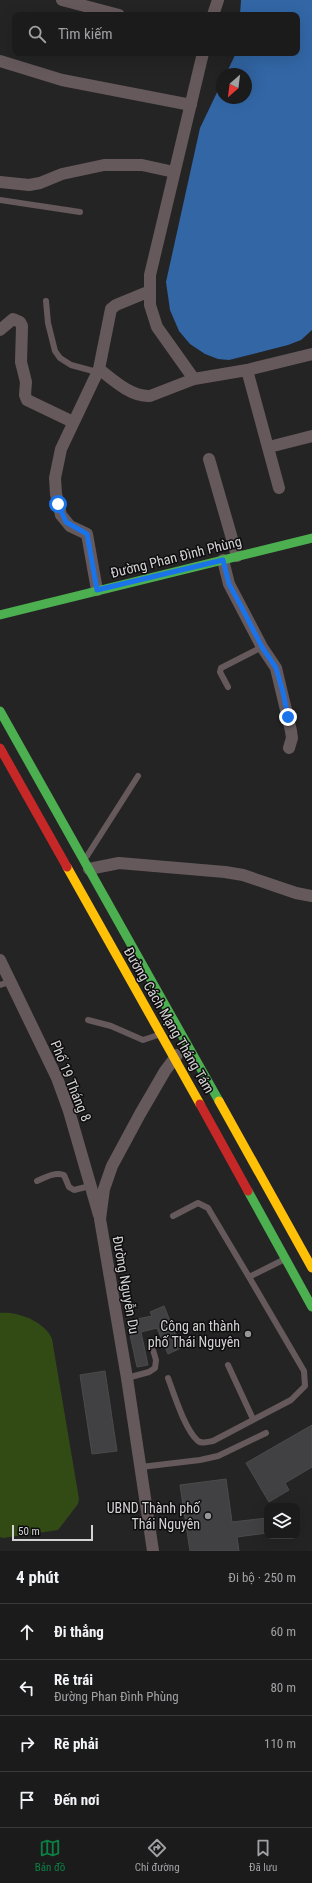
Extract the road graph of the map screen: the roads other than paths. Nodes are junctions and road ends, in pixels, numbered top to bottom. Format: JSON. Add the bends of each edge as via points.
{"nodes":[{"id":1,"x":62,"y":0,"type":"edge"},
{"id":2,"x":218,"y":0,"type":"edge"},
{"id":3,"x":108,"y":12,"type":"edge"},
{"id":4,"x":214,"y":12,"type":"edge"},
{"id":5,"x":202,"y":56,"type":"edge"},
{"id":6,"x":0,"y":61,"type":"edge"},
{"id":7,"x":190,"y":105,"type":"junction"},
{"id":8,"x":174,"y":172,"type":"junction"},
{"id":9,"x":0,"y":182,"type":"edge"},
{"id":10,"x":0,"y":200,"type":"edge"},
{"id":11,"x":80,"y":212,"type":"dead end"},
{"id":12,"x":150,"y":291,"type":"junction"},
{"id":13,"x":46,"y":301,"type":"dead end"},
{"id":14,"x":0,"y":330,"type":"edge"},
{"id":15,"x":312,"y":354,"type":"edge"},
{"id":16,"x":247,"y":370,"type":"junction"},
{"id":17,"x":98,"y":371,"type":"junction"},
{"id":18,"x":194,"y":379,"type":"junction"},
{"id":19,"x":73,"y":422,"type":"junction"},
{"id":20,"x":312,"y":436,"type":"edge"},
{"id":21,"x":269,"y":448,"type":"junction"},
{"id":22,"x":209,"y":459,"type":"dead end"},
{"id":23,"x":279,"y":488,"type":"dead end"},
{"id":24,"x":312,"y":538,"type":"edge"},
{"id":25,"x":237,"y":556,"type":"junction"},
{"id":26,"x":223,"y":560,"type":"junction"},
{"id":27,"x":97,"y":590,"type":"junction"},
{"id":28,"x":0,"y":615,"type":"edge"},
{"id":29,"x":262,"y":647,"type":"junction"},
{"id":30,"x":228,"y":687,"type":"dead end"},
{"id":31,"x":0,"y":711,"type":"edge"},
{"id":32,"x":0,"y":748,"type":"edge"},
{"id":33,"x":289,"y":748,"type":"dead end"},
{"id":34,"x":138,"y":776,"type":"dead end"},
{"id":35,"x":87,"y":865,"type":"junction"},
{"id":36,"x":312,"y":896,"type":"edge"},
{"id":37,"x":0,"y":960,"type":"edge"},
{"id":38,"x":5,"y":984,"type":"edge"},
{"id":39,"x":88,"y":1020,"type":"dead end"},
{"id":40,"x":168,"y":1029,"type":"junction"},
{"id":41,"x":188,"y":1048,"type":"junction"},
{"id":42,"x":174,"y":1057,"type":"junction"},
{"id":43,"x":36,"y":1181,"type":"dead end"},
{"id":44,"x":90,"y":1186,"type":"junction"},
{"id":45,"x":173,"y":1216,"type":"dead end"},
{"id":46,"x":100,"y":1219,"type":"junction"},
{"id":47,"x":294,"y":1254,"type":"junction"},
{"id":48,"x":312,"y":1268,"type":"edge"},
{"id":49,"x":250,"y":1277,"type":"junction"},
{"id":50,"x":312,"y":1307,"type":"edge"},
{"id":51,"x":151,"y":1343,"type":"dead end"},
{"id":52,"x":228,"y":1365,"type":"dead end"},
{"id":53,"x":127,"y":1378,"type":"junction"},
{"id":54,"x":168,"y":1378,"type":"dead end"},
{"id":55,"x":253,"y":1419,"type":"junction"},
{"id":56,"x":266,"y":1433,"type":"dead end"},
{"id":57,"x":141,"y":1467,"type":"junction"},
{"id":58,"x":153,"y":1551,"type":"edge"}],
"edges":[{"from":1,"to":3,"type":"street"},
{"from":2,"to":4,"type":"street"},
{"from":5,"to":7,"type":"street"},
{"from":6,"to":7,"type":"street","via":[[62,80]]},
{"from":7,"to":8,"type":"street"},
{"from":8,"to":9,"type":"street","via":[[142,165],[110,165],[62,174],[29,185]]},
{"from":8,"to":12,"type":"street","via":[[150,275]]},
{"from":10,"to":11,"type":"lane"},
{"from":12,"to":17,"type":"street","via":[[111,309]]},
{"from":12,"to":18,"type":"street","via":[[150,305],[158,327]]},
{"from":13,"to":17,"type":"lane","via":[[48,323],[55,351],[60,358],[71,365]]},
{"from":14,"to":19,"type":"street","via":[[13,319],[22,326],[21,362],[26,382],[26,398]]},
{"from":15,"to":16,"type":"street"},
{"from":16,"to":18,"type":"street"},
{"from":16,"to":21,"type":"street"},
{"from":17,"to":18,"type":"street","via":[[136,394],[144,396]]},
{"from":17,"to":19,"type":"street"},
{"from":19,"to":27,"type":"street","via":[[56,464],[56,494],[61,515],[66,522],[87,534]]},
{"from":20,"to":21,"type":"street"},
{"from":21,"to":23,"type":"street"},
{"from":22,"to":25,"type":"street"},
{"from":24,"to":25,"type":"main road","name":"Đường Phan Đình Phùng"},
{"from":25,"to":26,"type":"main road","name":"Đường Phan Đình Phùng"},
{"from":26,"to":27,"type":"main road","name":"Đường Phan Đình Phùng"},
{"from":26,"to":29,"type":"street","via":[[229,584]]},
{"from":27,"to":28,"type":"main road","name":"Đường Phan Đình Phùng"},
{"from":29,"to":30,"type":"lane","via":[[221,668],[220,672]]},
{"from":29,"to":33,"type":"street","via":[[278,676],[291,731]]},
{"from":31,"to":35,"type":"main road","name":"Đường Cách Mạng Tháng Tám"},
{"from":32,"to":40,"type":"main road","name":"Đường Cách Mạng Tháng Tám"},
{"from":34,"to":35,"type":"lane"},
{"from":35,"to":36,"type":"street","via":[[119,863],[243,874],[296,893]]},
{"from":35,"to":40,"type":"main road","name":"Đường Cách Mạng Tháng Tám"},
{"from":37,"to":38,"type":"street","name":"Phố 19 Tháng 8"},
{"from":38,"to":44,"type":"street","name":"Phố 19 Tháng 8","via":[[56,1078],[69,1111]]},
{"from":39,"to":40,"type":"lane","via":[[111,1026],[143,1040]]},
{"from":40,"to":41,"type":"main road","name":"Đường Cách Mạng Tháng Tám"},
{"from":40,"to":42,"type":"main road","name":"Đường Cách Mạng Tháng Tám"},
{"from":41,"to":42,"type":"street","name":"Đường Nguyễn Du"},
{"from":41,"to":47,"type":"main road","name":"Đường Cách Mạng Tháng Tám"},
{"from":42,"to":46,"type":"street","name":"Đường Nguyễn Du","via":[[112,1166],[104,1189]]},
{"from":42,"to":47,"type":"main road","name":"Đường Cách Mạng Tháng Tám"},
{"from":43,"to":44,"type":"lane","via":[[60,1173],[74,1190]]},
{"from":44,"to":46,"type":"street","name":"Phố 19 Tháng 8"},
{"from":45,"to":49,"type":"lane","via":[[198,1203],[208,1208]]},
{"from":46,"to":53,"type":"street","name":"Đường Nguyễn Du"},
{"from":47,"to":48,"type":"main road","name":"Đường Cách Mạng Tháng Tám"},
{"from":47,"to":49,"type":"lane"},
{"from":47,"to":50,"type":"main road","name":"Đường Cách Mạng Tháng Tám"},
{"from":49,"to":55,"type":"lane","via":[[306,1378],[306,1386],[291,1400]]},
{"from":51,"to":53,"type":"lane","via":[[156,1360],[154,1368],[149,1372]]},
{"from":52,"to":55,"type":"lane"},
{"from":53,"to":57,"type":"street","name":"Đường Nguyễn Du"},
{"from":54,"to":55,"type":"lane","via":[[180,1411],[198,1441],[212,1441]]},
{"from":56,"to":57,"type":"lane","via":[[218,1456]]},
{"from":57,"to":58,"type":"street","name":"Đường Nguyễn Du"}]}
